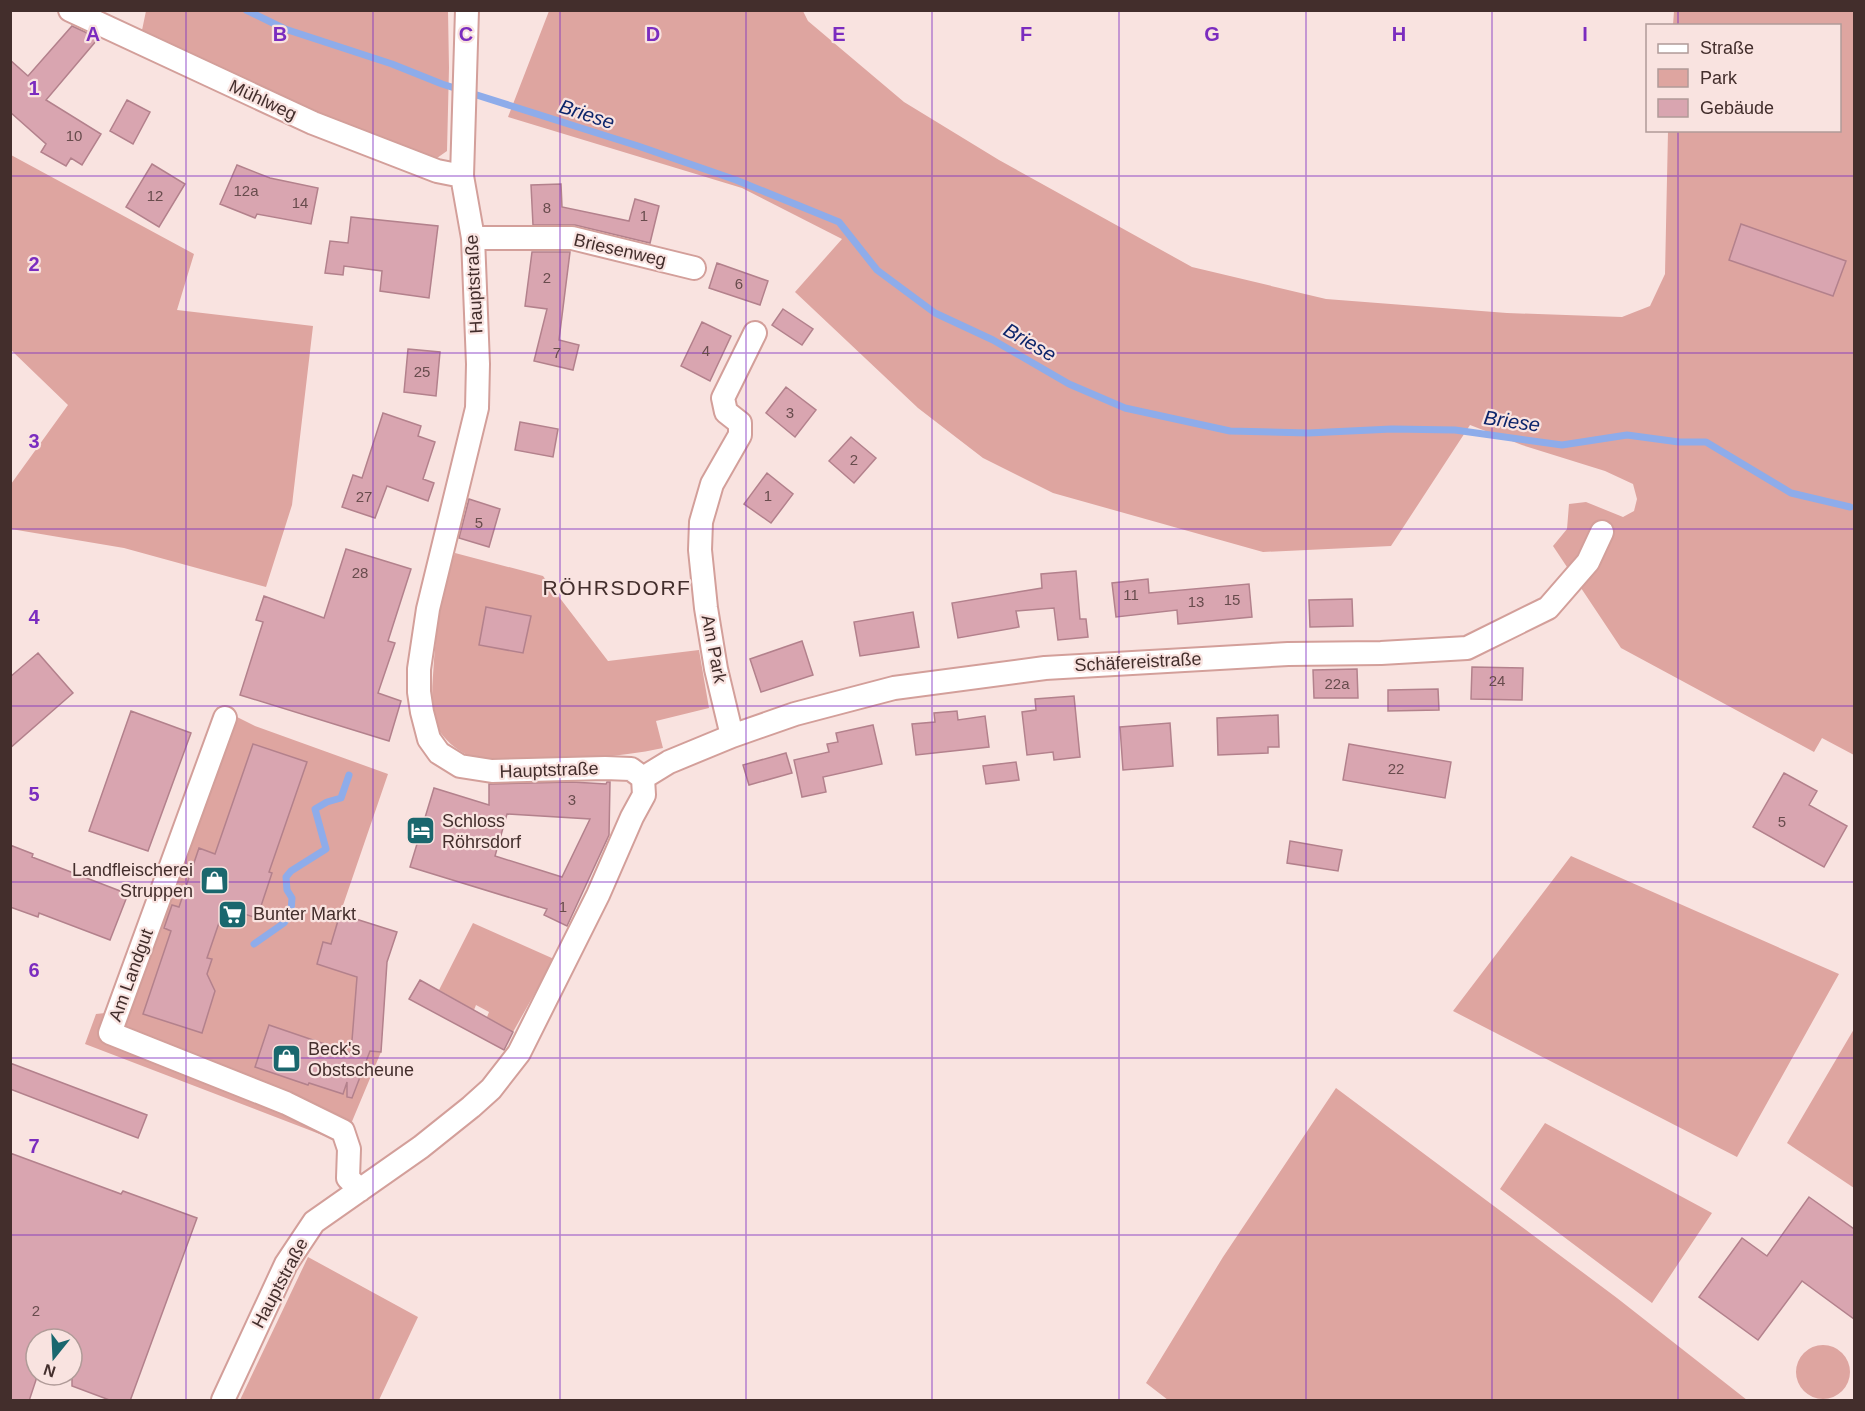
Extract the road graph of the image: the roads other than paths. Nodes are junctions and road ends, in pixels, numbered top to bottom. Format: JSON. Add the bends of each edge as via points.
{"nodes":[{"id":1,"x":70,"y":10,"type":"edge"},
{"id":2,"x":467,"y":10,"type":"edge"},
{"id":3,"x":462,"y":176,"type":"junction"},
{"id":4,"x":473,"y":238,"type":"junction"},
{"id":5,"x":694,"y":267,"type":"dead end"},
{"id":6,"x":755,"y":333,"type":"dead end"},
{"id":7,"x":1602,"y":532,"type":"dead end"},
{"id":8,"x":225,"y":718,"type":"dead end"},
{"id":9,"x":732,"y":736,"type":"junction"},
{"id":10,"x":643,"y":778,"type":"junction"},
{"id":11,"x":360,"y":1190,"type":"junction"},
{"id":12,"x":223,"y":1401,"type":"edge"}],
"edges":[{"from":1,"to":3,"type":"street","name":"Mühlweg","via":[[313,123],[437,171]]},
{"from":2,"to":3,"type":"street","name":"Hauptstraße"},
{"from":3,"to":4,"type":"street","name":"Hauptstraße"},
{"from":4,"to":5,"type":"street","name":"Briesenweg","via":[[572,238]]},
{"from":4,"to":10,"type":"street","name":"Hauptstraße","via":[[477,408],[422,640],[418,692],[429,739],[439,753],[459,766],[492,771],[631,769]]},
{"from":6,"to":9,"type":"street","name":"Am Park","via":[[723,398],[726,412],[740,423],[740,435],[712,484],[701,522],[706,608]]},
{"from":7,"to":9,"type":"street","name":"Schäfereistraße","via":[[1588,562],[1548,608],[1467,648],[1034,669],[894,688],[795,714]]},
{"from":8,"to":11,"type":"street","name":"Am Landgut","via":[[110,1033],[286,1103],[343,1131],[349,1149],[348,1178]]},
{"from":9,"to":10,"type":"street","name":"Schäfereistraße","via":[[669,762]]},
{"from":10,"to":11,"type":"street","name":"Hauptstraße","via":[[644,795],[519,1053],[471,1107]]},
{"from":11,"to":12,"type":"street","name":"Hauptstraße","via":[[314,1222],[303,1236],[286,1264]]}]}
